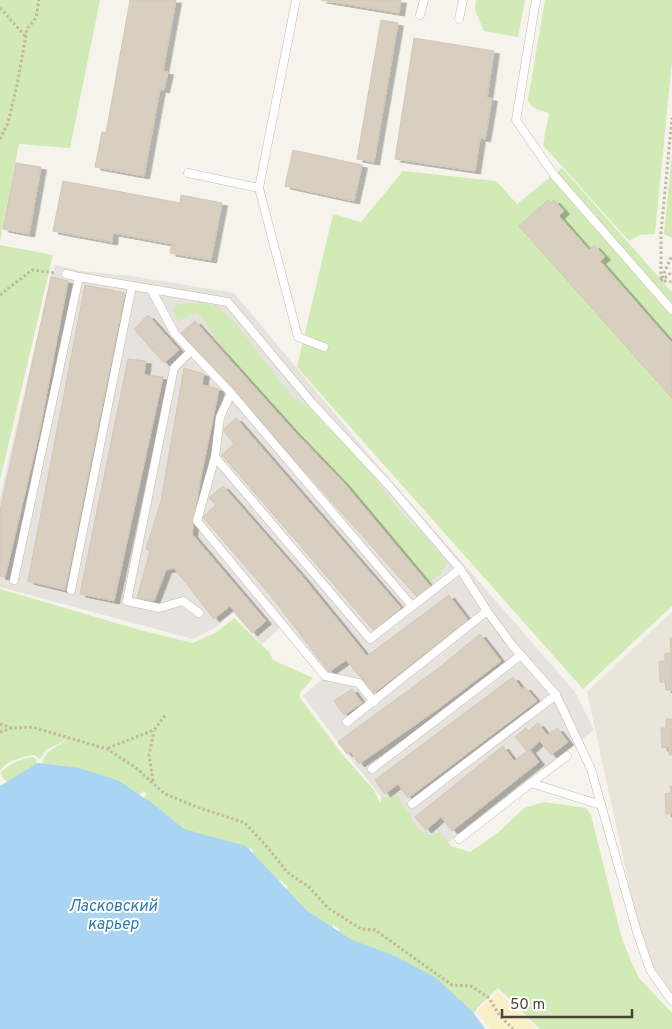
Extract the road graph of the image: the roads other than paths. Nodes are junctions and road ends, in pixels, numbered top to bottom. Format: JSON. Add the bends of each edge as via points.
{"nodes":[{"id":1,"x":296,"y":0,"type":"edge"},
{"id":2,"x":424,"y":0,"type":"edge"},
{"id":3,"x":463,"y":0,"type":"edge"},
{"id":4,"x":536,"y":0,"type":"edge"},
{"id":5,"x":420,"y":15,"type":"dead end"},
{"id":6,"x":459,"y":19,"type":"dead end"},
{"id":7,"x":188,"y":173,"type":"dead end"},
{"id":8,"x":260,"y":188,"type":"junction"},
{"id":9,"x":66,"y":274,"type":"road end"},
{"id":10,"x":79,"y":276,"type":"junction"},
{"id":11,"x":132,"y":286,"type":"junction"},
{"id":12,"x":150,"y":289,"type":"junction"},
{"id":13,"x":672,"y":310,"type":"edge"},
{"id":14,"x":324,"y":348,"type":"dead end"},
{"id":15,"x":191,"y":351,"type":"junction"},
{"id":16,"x":231,"y":393,"type":"junction"},
{"id":17,"x":215,"y":457,"type":"junction"},
{"id":18,"x":460,"y":570,"type":"junction"},
{"id":19,"x":14,"y":580,"type":"dead end"},
{"id":20,"x":71,"y":590,"type":"dead end"},
{"id":21,"x":412,"y":606,"type":"junction"},
{"id":22,"x":487,"y":611,"type":"junction"},
{"id":23,"x":200,"y":613,"type":"dead end"},
{"id":24,"x":521,"y":655,"type":"junction"},
{"id":25,"x":556,"y":695,"type":"junction"},
{"id":26,"x":374,"y":702,"type":"junction"},
{"id":27,"x":347,"y":722,"type":"dead end"},
{"id":28,"x":567,"y":756,"type":"dead end"},
{"id":29,"x":372,"y":769,"type":"dead end"},
{"id":30,"x":532,"y":783,"type":"junction"},
{"id":31,"x":412,"y":804,"type":"dead end"},
{"id":32,"x":601,"y":805,"type":"junction"},
{"id":33,"x":459,"y":840,"type":"dead end"},
{"id":34,"x":672,"y":1001,"type":"edge"}],
"edges":[{"from":1,"to":8,"type":"lane"},
{"from":2,"to":5,"type":"lane"},
{"from":3,"to":6,"type":"lane"},
{"from":4,"to":13,"type":"lane","via":[[516,120],[554,175]]},
{"from":7,"to":8,"type":"lane"},
{"from":8,"to":14,"type":"lane","via":[[298,337]]},
{"from":9,"to":10,"type":"lane"},
{"from":10,"to":11,"type":"lane"},
{"from":10,"to":19,"type":"lane"},
{"from":11,"to":12,"type":"lane"},
{"from":11,"to":20,"type":"lane"},
{"from":12,"to":15,"type":"lane","via":[[175,334]]},
{"from":12,"to":18,"type":"lane","via":[[228,302],[312,403],[391,488]]},
{"from":15,"to":16,"type":"lane"},
{"from":15,"to":23,"type":"lane","via":[[174,368],[127,602],[159,608],[182,601]]},
{"from":16,"to":17,"type":"lane","via":[[220,417]]},
{"from":16,"to":21,"type":"lane"},
{"from":17,"to":21,"type":"lane","via":[[370,639]]},
{"from":17,"to":26,"type":"lane","via":[[197,520],[325,676],[359,683]]},
{"from":18,"to":21,"type":"lane"},
{"from":18,"to":22,"type":"lane"},
{"from":22,"to":24,"type":"lane"},
{"from":22,"to":26,"type":"lane"},
{"from":24,"to":25,"type":"lane"},
{"from":24,"to":29,"type":"lane"},
{"from":25,"to":31,"type":"lane"},
{"from":25,"to":32,"type":"lane","via":[[591,769]]},
{"from":26,"to":27,"type":"lane"},
{"from":28,"to":30,"type":"lane"},
{"from":30,"to":32,"type":"lane"},
{"from":30,"to":33,"type":"lane"},
{"from":32,"to":34,"type":"lane","via":[[650,970]]}]}
